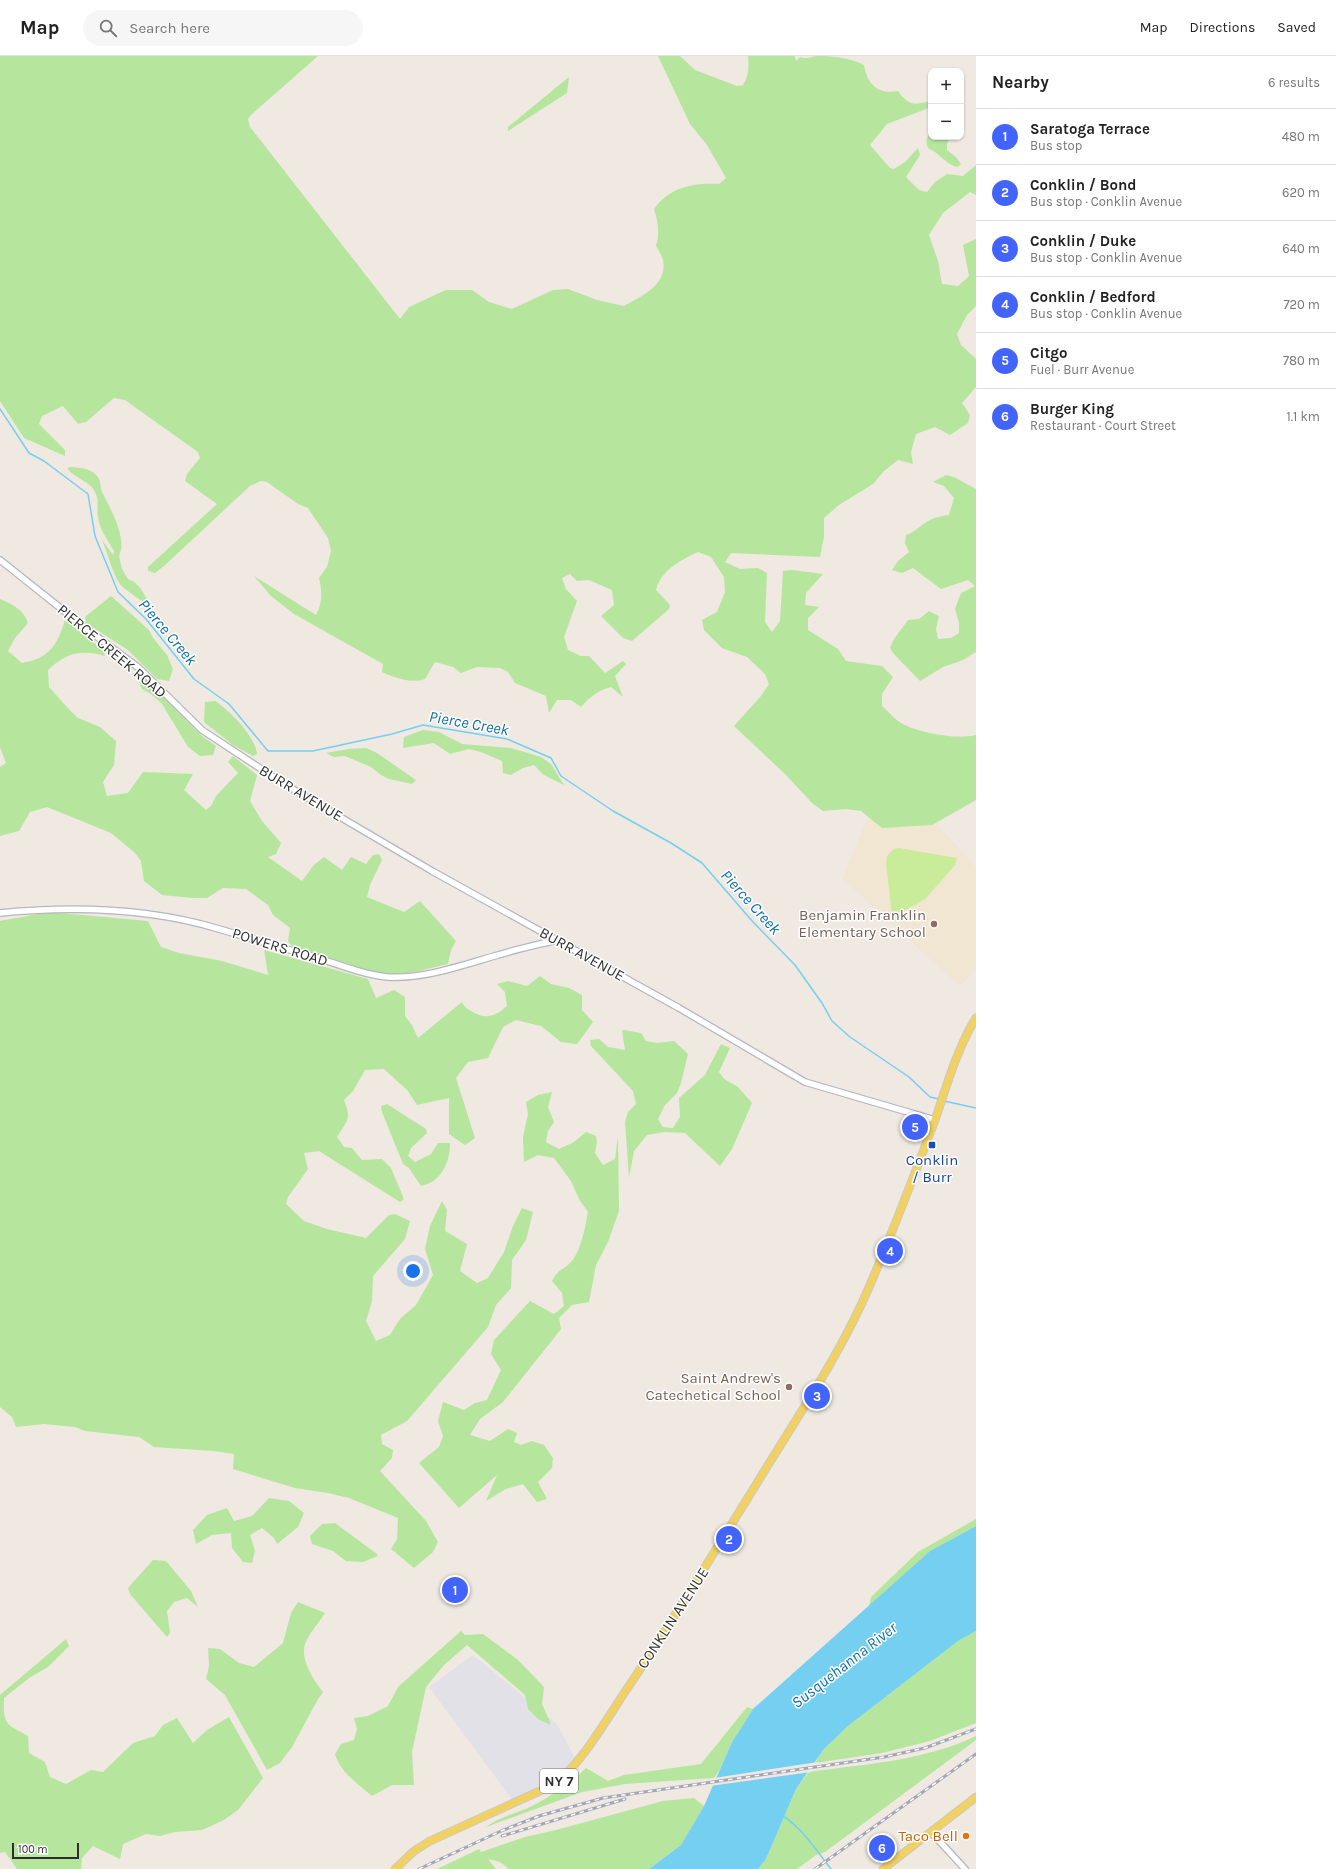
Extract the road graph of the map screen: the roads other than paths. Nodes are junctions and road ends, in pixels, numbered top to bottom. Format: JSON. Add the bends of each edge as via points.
{"nodes":[{"id":1,"x":0,"y":560,"type":"edge"},
{"id":2,"x":242,"y":757,"type":"joint"},
{"id":3,"x":0,"y":913,"type":"edge"},
{"id":4,"x":557,"y":940,"type":"junction"},
{"id":5,"x":976,"y":1018,"type":"edge"},
{"id":6,"x":935,"y":1120,"type":"junction"},
{"id":7,"x":976,"y":1796,"type":"edge"},
{"id":8,"x":931,"y":1832,"type":"junction"},
{"id":9,"x":394,"y":1869,"type":"edge"},
{"id":10,"x":883,"y":1869,"type":"edge"},
{"id":11,"x":965,"y":1869,"type":"edge"}],
"edges":[{"from":1,"to":2,"type":"street","name":"PIERCE CREEK ROAD","via":[[139,668],[202,730]]},
{"from":2,"to":4,"type":"street","name":"BURR AVENUE","via":[[373,836]]},
{"from":3,"to":4,"type":"street","name":"POWERS ROAD","via":[[41,909],[87,910],[179,919],[389,977],[442,970]]},
{"from":4,"to":6,"type":"street","name":"BURR AVENUE","via":[[805,1082]]},
{"from":5,"to":6,"type":"main road","name":"CONKLIN AVENUE","number":"NY 7","via":[[968,1031]]},
{"from":6,"to":9,"type":"main road","name":"CONKLIN AVENUE","number":"NY 7","via":[[869,1287],[836,1354],[673,1619],[577,1763],[553,1785],[430,1841]]},
{"from":7,"to":8,"type":"main road"},
{"from":8,"to":10,"type":"main road"},
{"from":8,"to":11,"type":"street"}]}
